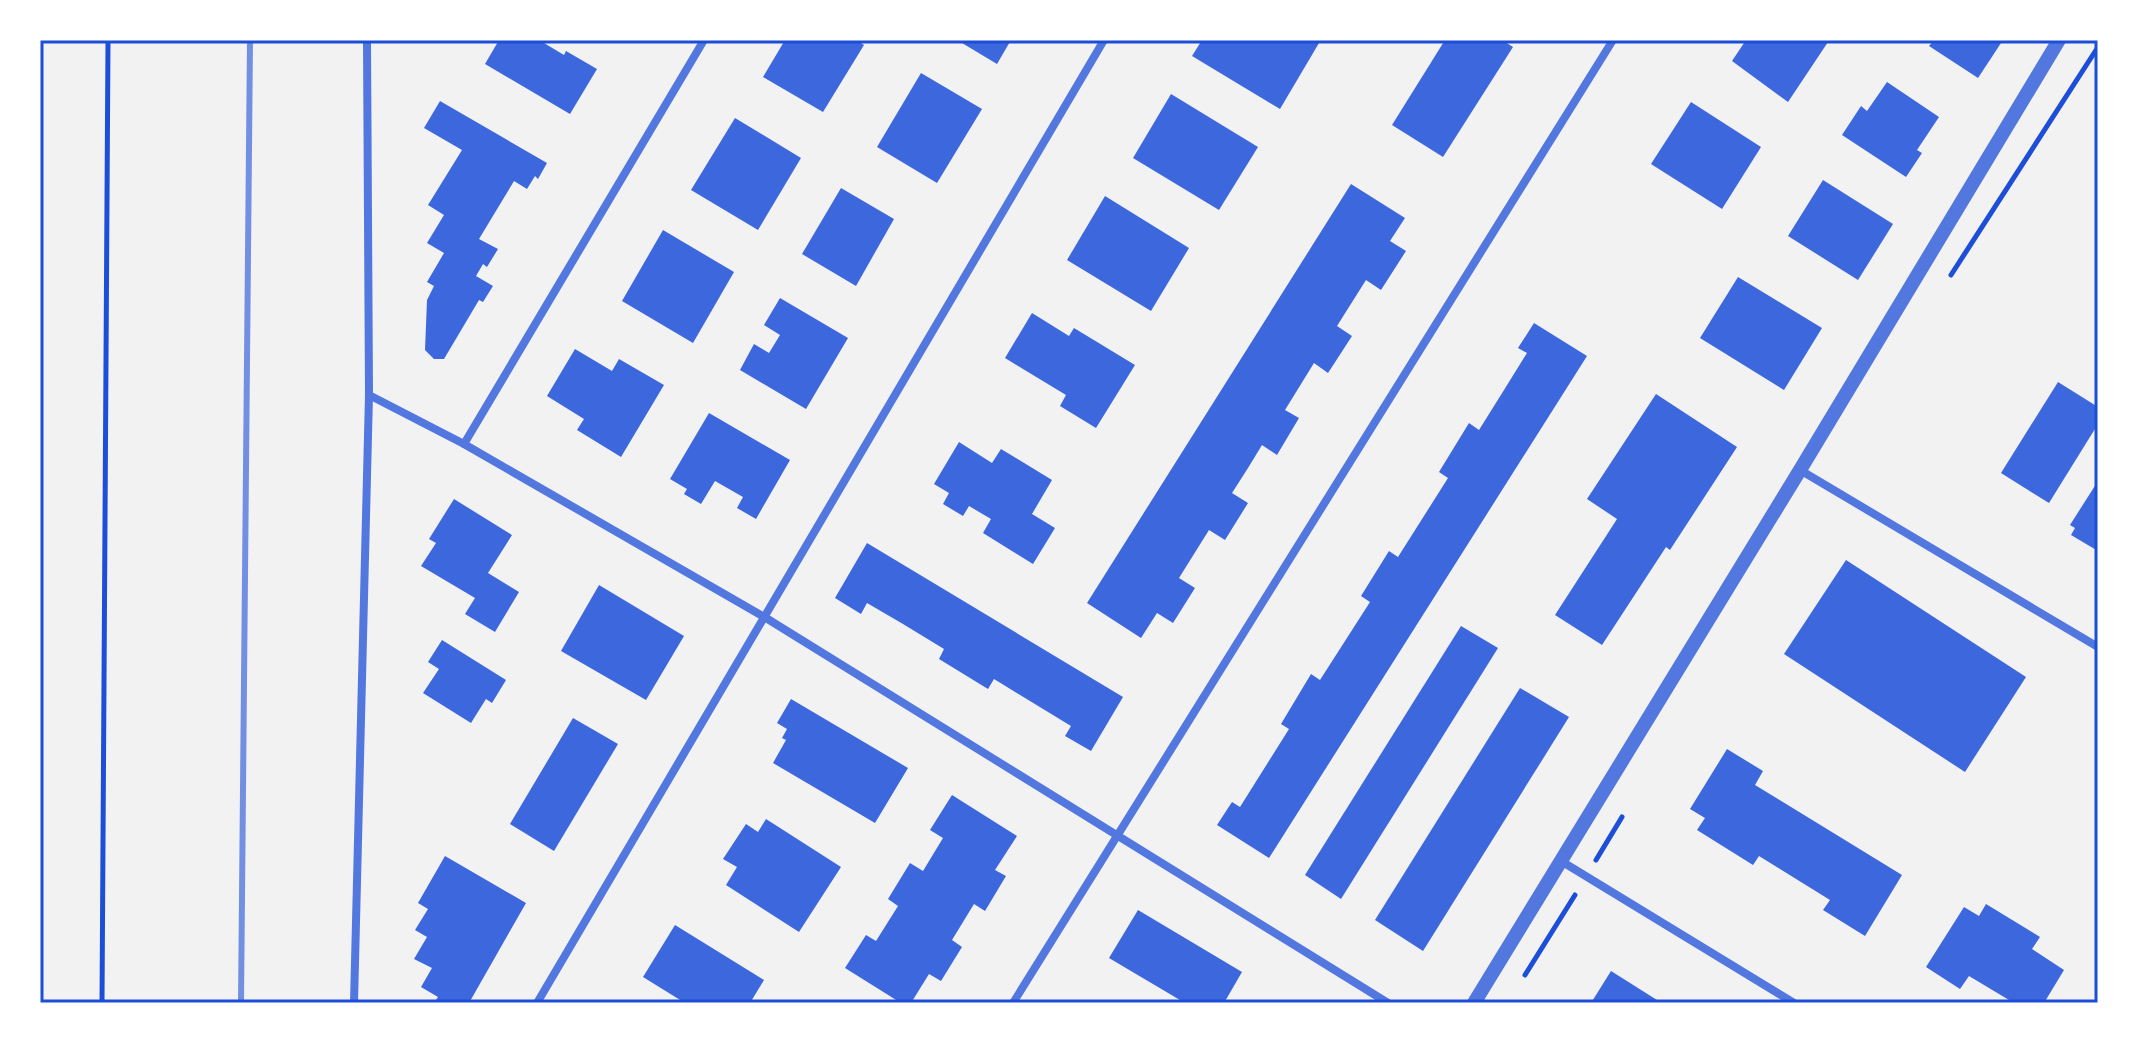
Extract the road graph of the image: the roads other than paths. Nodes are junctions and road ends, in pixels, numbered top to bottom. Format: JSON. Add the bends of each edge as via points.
{"nodes":[{"id":1,"x":367,"y":40,"type":"edge"},
{"id":2,"x":704,"y":40,"type":"edge"},
{"id":3,"x":1104,"y":40,"type":"edge"},
{"id":4,"x":1613,"y":40,"type":"edge"},
{"id":5,"x":2059,"y":40,"type":"edge"},
{"id":6,"x":369,"y":395,"type":"junction"},
{"id":7,"x":464,"y":444,"type":"junction"},
{"id":8,"x":1800,"y":470,"type":"junction"},
{"id":9,"x":766,"y":618,"type":"junction"},
{"id":10,"x":2098,"y":647,"type":"edge"},
{"id":11,"x":1117,"y":837,"type":"junction"},
{"id":12,"x":1561,"y":861,"type":"junction"},
{"id":13,"x":354,"y":1003,"type":"edge"},
{"id":14,"x":537,"y":1003,"type":"edge"},
{"id":15,"x":1013,"y":1003,"type":"edge"},
{"id":16,"x":1388,"y":1003,"type":"edge"},
{"id":17,"x":1474,"y":1003,"type":"edge"},
{"id":18,"x":1794,"y":1003,"type":"edge"}],
"edges":[{"from":1,"to":6,"type":"street"},
{"from":2,"to":7,"type":"street"},
{"from":3,"to":9,"type":"street"},
{"from":4,"to":11,"type":"street"},
{"from":5,"to":8,"type":"street"},
{"from":6,"to":7,"type":"street"},
{"from":6,"to":13,"type":"street"},
{"from":7,"to":9,"type":"street"},
{"from":8,"to":10,"type":"street"},
{"from":8,"to":12,"type":"street"},
{"from":9,"to":11,"type":"street"},
{"from":9,"to":14,"type":"street"},
{"from":11,"to":15,"type":"street"},
{"from":11,"to":16,"type":"street"},
{"from":12,"to":17,"type":"street"},
{"from":12,"to":18,"type":"street"}]}
